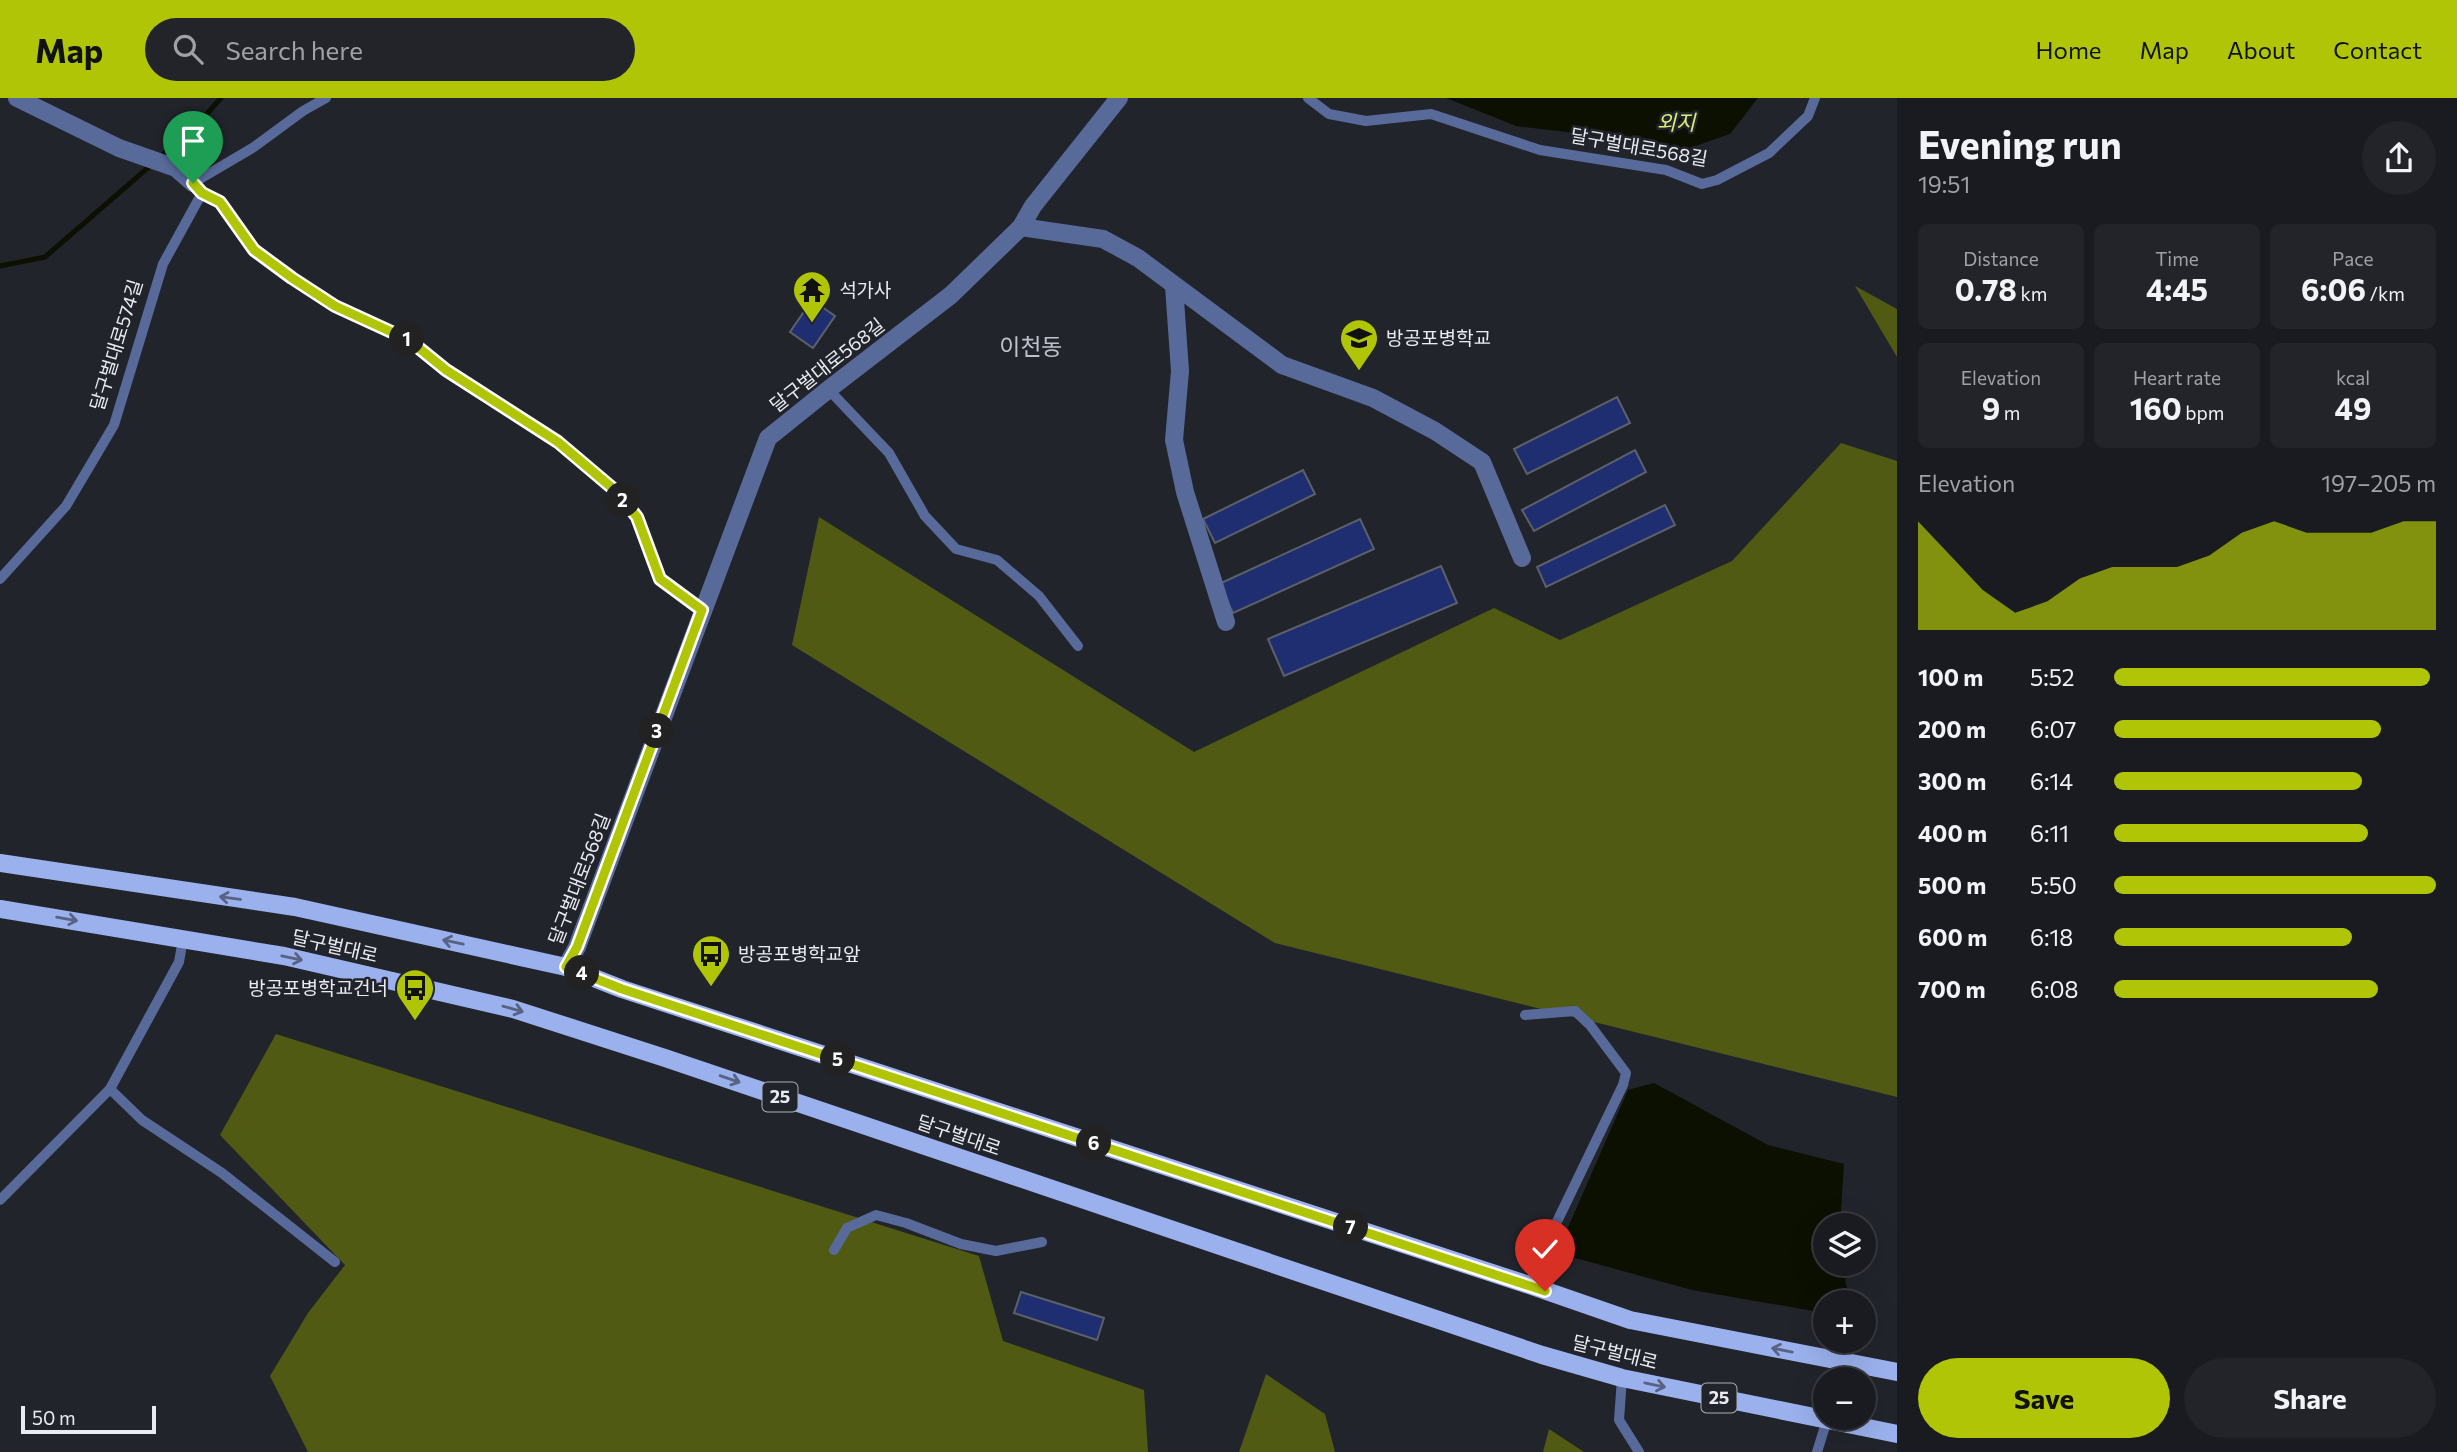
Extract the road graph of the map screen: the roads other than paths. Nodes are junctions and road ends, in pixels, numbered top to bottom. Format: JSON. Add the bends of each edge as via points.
{"nodes":[{"id":1,"x":17,"y":98,"type":"edge"},
{"id":2,"x":326,"y":98,"type":"edge"},
{"id":3,"x":1119,"y":98,"type":"edge"},
{"id":4,"x":1308,"y":98,"type":"edge"},
{"id":5,"x":1815,"y":98,"type":"edge"},
{"id":6,"x":198,"y":188,"type":"junction"},
{"id":7,"x":1021,"y":227,"type":"junction"},
{"id":8,"x":1174,"y":286,"type":"junction"},
{"id":9,"x":829,"y":390,"type":"junction"},
{"id":10,"x":1522,"y":558,"type":"dead end"},
{"id":11,"x":0,"y":579,"type":"edge"},
{"id":12,"x":702,"y":610,"type":"junction"},
{"id":13,"x":1226,"y":622,"type":"dead end"},
{"id":14,"x":1078,"y":646,"type":"dead end"},
{"id":15,"x":0,"y":863,"type":"edge"},
{"id":16,"x":0,"y":911,"type":"edge"},
{"id":17,"x":183,"y":939,"type":"junction"},
{"id":18,"x":566,"y":967,"type":"junction"},
{"id":19,"x":1525,"y":1015,"type":"dead end"},
{"id":20,"x":110,"y":1089,"type":"junction"},
{"id":21,"x":0,"y":1200,"type":"edge"},
{"id":22,"x":1042,"y":1242,"type":"dead end"},
{"id":23,"x":834,"y":1250,"type":"dead end"},
{"id":24,"x":335,"y":1262,"type":"dead end"},
{"id":25,"x":1537,"y":1288,"type":"junction"},
{"id":26,"x":1897,"y":1372,"type":"edge"},
{"id":27,"x":1622,"y":1378,"type":"junction"},
{"id":28,"x":1813,"y":1417,"type":"edge"},
{"id":29,"x":1824,"y":1430,"type":"edge"},
{"id":30,"x":1876,"y":1430,"type":"edge"},
{"id":31,"x":1897,"y":1434,"type":"edge"},
{"id":32,"x":1639,"y":1452,"type":"edge"},
{"id":33,"x":1817,"y":1452,"type":"edge"}],
"edges":[{"from":1,"to":6,"type":"street","via":[[119,148],[176,168]]},
{"from":2,"to":6,"type":"lane","name":"달구벌대로574길"},
{"from":3,"to":7,"type":"street","name":"달구벌대로568길"},
{"from":4,"to":5,"type":"lane","name":"달구벌대로568길","via":[[1329,114],[1366,121],[1431,114],[1540,150],[1666,170],[1702,184],[1769,152],[1808,116]]},
{"from":6,"to":11,"type":"lane","name":"달구벌대로574길","via":[[163,264],[114,425],[66,506]]},
{"from":6,"to":12,"type":"lane","via":[[220,202],[254,250],[292,278],[335,306],[409,340],[446,370],[558,442],[617,492],[637,517],[660,579]]},
{"from":7,"to":8,"type":"street","via":[[1103,239]]},
{"from":7,"to":9,"type":"street","name":"달구벌대로568길","via":[[951,295]]},
{"from":8,"to":10,"type":"street","via":[[1282,365],[1373,398],[1482,462]]},
{"from":8,"to":13,"type":"street","via":[[1180,371],[1174,440],[1185,492]]},
{"from":9,"to":12,"type":"street","name":"달구벌대로568길","via":[[768,438]]},
{"from":9,"to":14,"type":"lane","via":[[889,453],[925,516],[956,549],[997,560],[1039,596]]},
{"from":12,"to":18,"type":"street","name":"달구벌대로568길"},
{"from":18,"to":15,"type":"main road","name":"달구벌대로","one_way":true,"via":[[295,907]]},
{"from":16,"to":17,"type":"main road","name":"달구벌대로","number":"25","one_way":true},
{"from":17,"to":20,"type":"lane","via":[[179,962]]},
{"from":17,"to":27,"type":"main road","name":"달구벌대로","number":"25","one_way":true,"via":[[284,956],[513,1009]]},
{"from":18,"to":25,"type":"main road","name":"달구벌대로"},
{"from":19,"to":25,"type":"lane","via":[[1575,1011],[1626,1073],[1550,1236]]},
{"from":20,"to":21,"type":"lane"},
{"from":20,"to":24,"type":"lane","via":[[142,1120],[222,1173]]},
{"from":22,"to":23,"type":"lane","via":[[996,1251],[876,1215],[846,1228]]},
{"from":26,"to":25,"type":"main road","name":"달구벌대로","one_way":true,"via":[[1630,1320]]},
{"from":27,"to":28,"type":"main road","name":"달구벌대로","number":"25","one_way":true},
{"from":27,"to":32,"type":"lane","via":[[1619,1420]]},
{"from":29,"to":33,"type":"lane"},
{"from":30,"to":31,"type":"main road","name":"달구벌대로","number":"25"}]}
